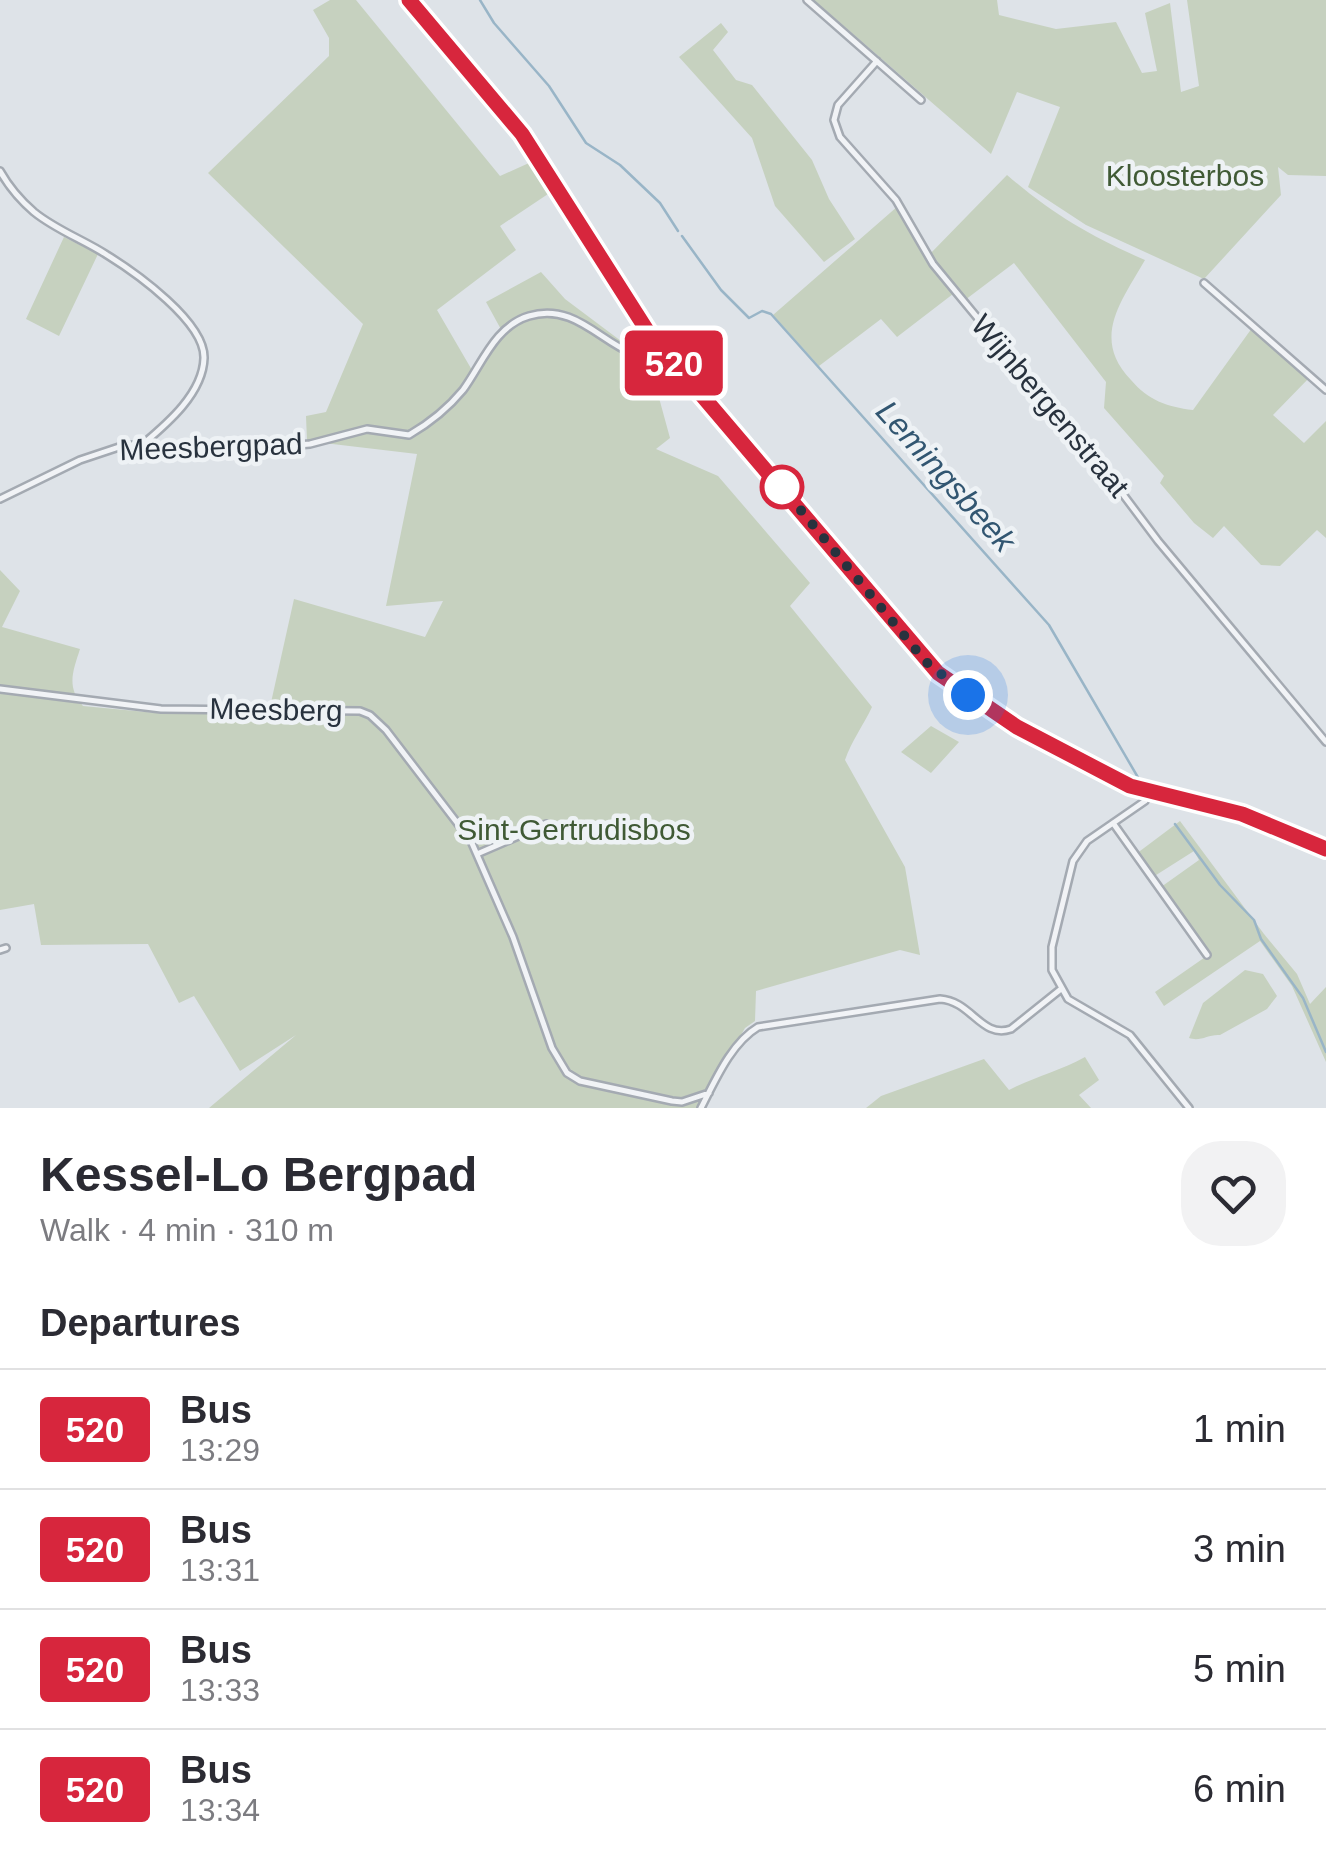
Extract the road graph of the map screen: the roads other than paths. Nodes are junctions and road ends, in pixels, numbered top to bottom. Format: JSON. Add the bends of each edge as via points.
{"nodes":[{"id":1,"x":409,"y":0,"type":"edge"},
{"id":2,"x":806,"y":0,"type":"edge"},
{"id":3,"x":878,"y":62,"type":"junction"},
{"id":4,"x":921,"y":100,"type":"dead end"},
{"id":5,"x":0,"y":171,"type":"edge"},
{"id":6,"x":1204,"y":283,"type":"dead end"},
{"id":7,"x":666,"y":354,"type":"junction"},
{"id":8,"x":1326,"y":390,"type":"edge"},
{"id":9,"x":144,"y":444,"type":"junction"},
{"id":10,"x":0,"y":499,"type":"edge"},
{"id":11,"x":0,"y":689,"type":"edge"},
{"id":12,"x":1326,"y":742,"type":"edge"},
{"id":13,"x":1148,"y":792,"type":"junction"},
{"id":14,"x":1112,"y":822,"type":"junction"},
{"id":15,"x":546,"y":824,"type":"dead end"},
{"id":16,"x":1326,"y":849,"type":"edge"},
{"id":17,"x":477,"y":854,"type":"junction"},
{"id":18,"x":1207,"y":955,"type":"dead end"},
{"id":19,"x":1061,"y":990,"type":"junction"},
{"id":20,"x":709,"y":1094,"type":"junction"},
{"id":21,"x":684,"y":1105,"type":"edge"},
{"id":22,"x":702,"y":1108,"type":"edge"},
{"id":23,"x":1190,"y":1108,"type":"edge"}],
"edges":[{"from":1,"to":7,"type":"street","via":[[522,134]]},
{"from":2,"to":3,"type":"street"},
{"from":3,"to":4,"type":"street"},
{"from":3,"to":12,"type":"street","name":"Wijnbergenstraat","via":[[838,106],[840,137],[896,200],[933,264]]},
{"from":5,"to":9,"type":"street","via":[[37,215],[130,271],[201,340],[196,387]]},
{"from":6,"to":8,"type":"street"},
{"from":7,"to":9,"type":"street","name":"Meesbergpad","via":[[632,355],[578,321],[532,315],[482,356],[459,395],[402,436],[367,430],[247,449]]},
{"from":7,"to":13,"type":"street","via":[[938,673],[1017,727]]},
{"from":9,"to":10,"type":"street","name":"Meesbergpad","via":[[80,460]]},
{"from":11,"to":17,"type":"street","name":"Meesberg","via":[[161,709],[360,711],[386,730]]},
{"from":13,"to":14,"type":"street"},
{"from":13,"to":16,"type":"street","via":[[1242,814]]},
{"from":14,"to":18,"type":"street"},
{"from":14,"to":19,"type":"street","via":[[1079,851],[1065,884],[1051,958]]},
{"from":15,"to":17,"type":"street"},
{"from":17,"to":21,"type":"street","name":"Meesberg","via":[[560,1064],[573,1078]]},
{"from":19,"to":20,"type":"street","via":[[1001,1032],[960,1004],[940,999],[758,1027]]},
{"from":19,"to":23,"type":"street","via":[[1130,1035]]},
{"from":20,"to":21,"type":"street"},
{"from":20,"to":22,"type":"street"}]}
